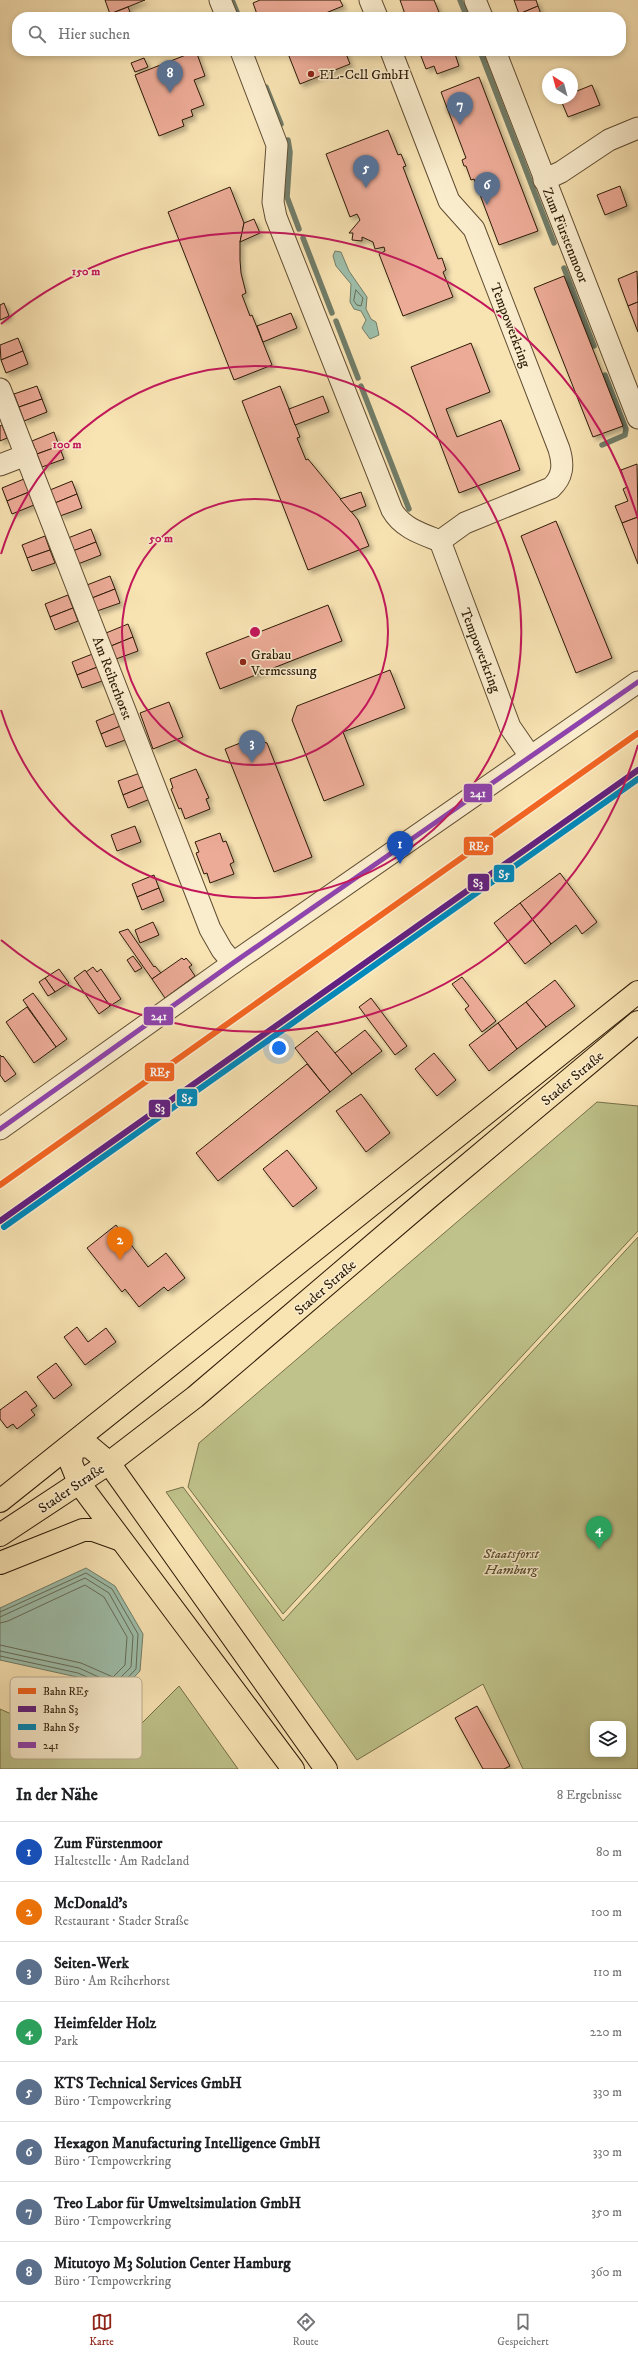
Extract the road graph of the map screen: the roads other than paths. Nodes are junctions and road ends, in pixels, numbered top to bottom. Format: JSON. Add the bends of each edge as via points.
{"nodes":[{"id":1,"x":220,"y":0,"type":"edge"},
{"id":2,"x":370,"y":0,"type":"edge"},
{"id":3,"x":475,"y":0,"type":"edge"},
{"id":4,"x":225,"y":12,"type":"edge"},
{"id":5,"x":375,"y":12,"type":"edge"},
{"id":6,"x":480,"y":12,"type":"edge"},
{"id":7,"x":243,"y":56,"type":"edge"},
{"id":8,"x":393,"y":56,"type":"edge"},
{"id":9,"x":497,"y":56,"type":"edge"},
{"id":10,"x":638,"y":128,"type":"edge"},
{"id":11,"x":544,"y":180,"type":"junction"},
{"id":12,"x":0,"y":389,"type":"edge"},
{"id":13,"x":638,"y":418,"type":"edge"},
{"id":14,"x":26,"y":455,"type":"junction"},
{"id":15,"x":0,"y":465,"type":"edge"},
{"id":16,"x":440,"y":542,"type":"junction"},
{"id":17,"x":638,"y":682,"type":"edge"},
{"id":18,"x":530,"y":756,"type":"junction"},
{"id":19,"x":233,"y":963,"type":"junction"},
{"id":20,"x":638,"y":992,"type":"edge"},
{"id":21,"x":638,"y":1022,"type":"edge"},
{"id":22,"x":0,"y":1130,"type":"edge"},
{"id":23,"x":73,"y":1445,"type":"junction"},
{"id":24,"x":109,"y":1463,"type":"junction"},
{"id":25,"x":79,"y":1483,"type":"junction"},
{"id":26,"x":0,"y":1501,"type":"edge"},
{"id":27,"x":0,"y":1535,"type":"edge"},
{"id":28,"x":121,"y":1540,"type":"junction"},
{"id":29,"x":0,"y":1563,"type":"edge"},
{"id":30,"x":293,"y":1769,"type":"edge"},
{"id":31,"x":326,"y":1769,"type":"edge"}],
"edges":[{"from":1,"to":4,"type":"street"},
{"from":2,"to":5,"type":"street"},
{"from":3,"to":6,"type":"street"},
{"from":7,"to":16,"type":"street","via":[[276,140],[278,152],[273,202],[276,216],[392,510],[408,527]]},
{"from":8,"to":16,"type":"street","name":"Tempowerkring","via":[[449,201],[474,229],[563,465],[561,476],[551,488],[465,523]]},
{"from":9,"to":11,"type":"street","name":"Zum Fürstenmoor"},
{"from":10,"to":11,"type":"street","via":[[609,140],[562,172]]},
{"from":11,"to":13,"type":"street","name":"Zum Fürstenmoor"},
{"from":12,"to":14,"type":"street","name":"Am Reiherhorst"},
{"from":14,"to":15,"type":"street"},
{"from":14,"to":19,"type":"street","name":"Am Reiherhorst","via":[[210,929]]},
{"from":16,"to":18,"type":"street","name":"Tempowerkring","via":[[510,727]]},
{"from":17,"to":18,"type":"street"},
{"from":18,"to":19,"type":"street"},
{"from":19,"to":22,"type":"street"},
{"from":20,"to":23,"type":"main road","name":"Stader Straße"},
{"from":21,"to":24,"type":"main road","name":"Stader Straße","via":[[201,1392]]},
{"from":23,"to":24,"type":"main road","via":[[90,1448]]},
{"from":23,"to":25,"type":"main road","via":[[71,1463]]},
{"from":23,"to":26,"type":"main road","name":"Stader Straße"},
{"from":24,"to":25,"type":"main road","name":"Stader Straße"},
{"from":24,"to":31,"type":"main road"},
{"from":25,"to":27,"type":"main road","name":"Stader Straße"},
{"from":25,"to":28,"type":"main road"},
{"from":28,"to":29,"type":"main road","via":[[93,1530],[83,1530]]},
{"from":28,"to":30,"type":"main road"}]}
